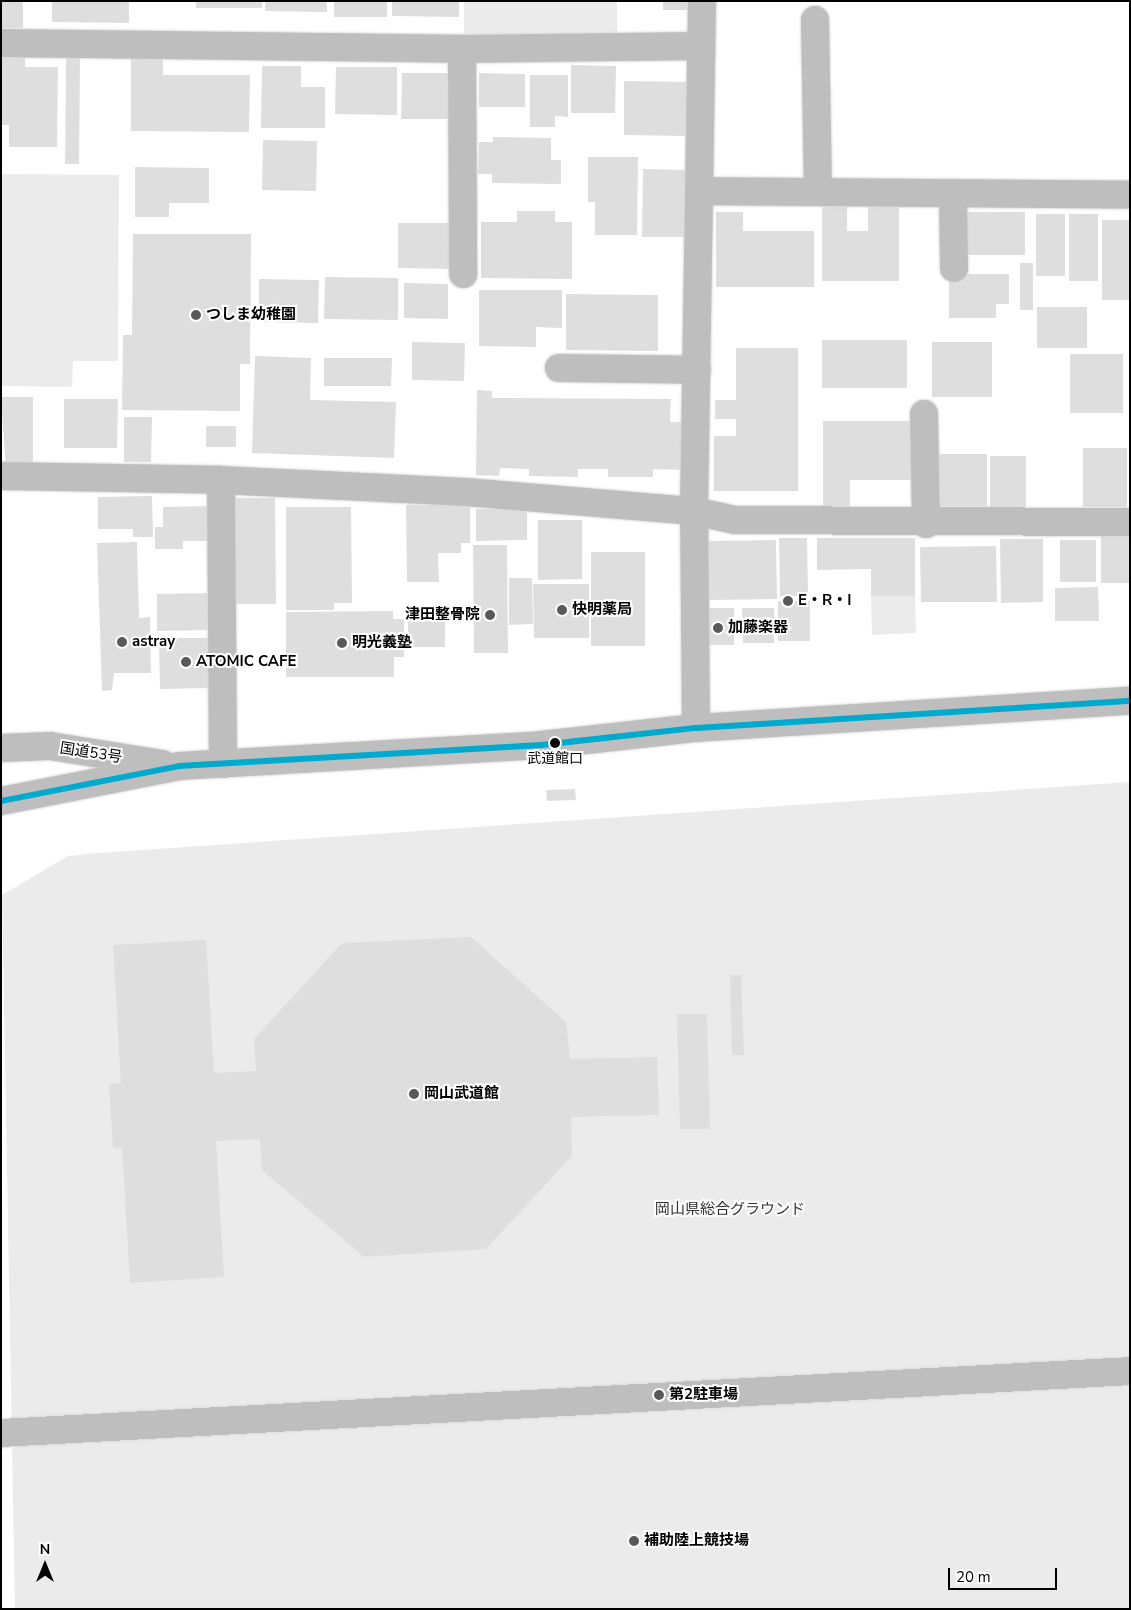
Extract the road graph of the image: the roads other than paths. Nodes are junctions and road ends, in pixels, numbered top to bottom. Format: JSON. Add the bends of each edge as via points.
{"nodes":[{"id":1,"x":702,"y":1,"type":"edge"},
{"id":2,"x":815,"y":20,"type":"dead end"},
{"id":3,"x":1,"y":43,"type":"edge"},
{"id":4,"x":701,"y":46,"type":"junction"},
{"id":5,"x":462,"y":49,"type":"junction"},
{"id":6,"x":701,"y":191,"type":"junction"},
{"id":7,"x":818,"y":192,"type":"junction"},
{"id":8,"x":953,"y":193,"type":"junction"},
{"id":9,"x":1130,"y":195,"type":"edge"},
{"id":10,"x":954,"y":268,"type":"dead end"},
{"id":11,"x":463,"y":274,"type":"dead end"},
{"id":12,"x":559,"y":368,"type":"dead end"},
{"id":13,"x":697,"y":370,"type":"junction"},
{"id":14,"x":924,"y":414,"type":"dead end"},
{"id":15,"x":1,"y":476,"type":"edge"},
{"id":16,"x":221,"y":480,"type":"junction"},
{"id":17,"x":694,"y":510,"type":"junction"},
{"id":18,"x":1130,"y":522,"type":"edge"},
{"id":19,"x":926,"y":524,"type":"junction"},
{"id":20,"x":1130,"y":701,"type":"edge"},
{"id":21,"x":696,"y":728,"type":"junction"},
{"id":22,"x":1,"y":748,"type":"edge"},
{"id":23,"x":223,"y":764,"type":"junction"},
{"id":24,"x":179,"y":766,"type":"junction"},
{"id":25,"x":1,"y":801,"type":"edge"},
{"id":26,"x":1130,"y":1371,"type":"edge"},
{"id":27,"x":1,"y":1433,"type":"edge"}],
"edges":[{"from":1,"to":4,"type":"main road"},
{"from":2,"to":7,"type":"main road"},
{"from":3,"to":5,"type":"main road"},
{"from":4,"to":5,"type":"main road"},
{"from":4,"to":6,"type":"main road"},
{"from":5,"to":11,"type":"main road"},
{"from":6,"to":7,"type":"main road"},
{"from":6,"to":13,"type":"main road"},
{"from":7,"to":8,"type":"main road"},
{"from":8,"to":9,"type":"main road"},
{"from":8,"to":10,"type":"main road"},
{"from":12,"to":13,"type":"main road"},
{"from":13,"to":17,"type":"main road"},
{"from":14,"to":19,"type":"main road"},
{"from":15,"to":16,"type":"main road"},
{"from":16,"to":17,"type":"main road","via":[[466,492]]},
{"from":16,"to":23,"type":"main road"},
{"from":17,"to":19,"type":"main road","via":[[735,520]]},
{"from":17,"to":21,"type":"main road"},
{"from":18,"to":19,"type":"main road"},
{"from":20,"to":21,"type":"main road","name":"国道53号"},
{"from":21,"to":23,"type":"main road","name":"国道53号","via":[[540,745]]},
{"from":22,"to":24,"type":"main road","name":"国道53号","via":[[50,746]]},
{"from":23,"to":24,"type":"main road","name":"国道53号"},
{"from":24,"to":25,"type":"main road","name":"国道53号"},
{"from":26,"to":27,"type":"main road"}]}
